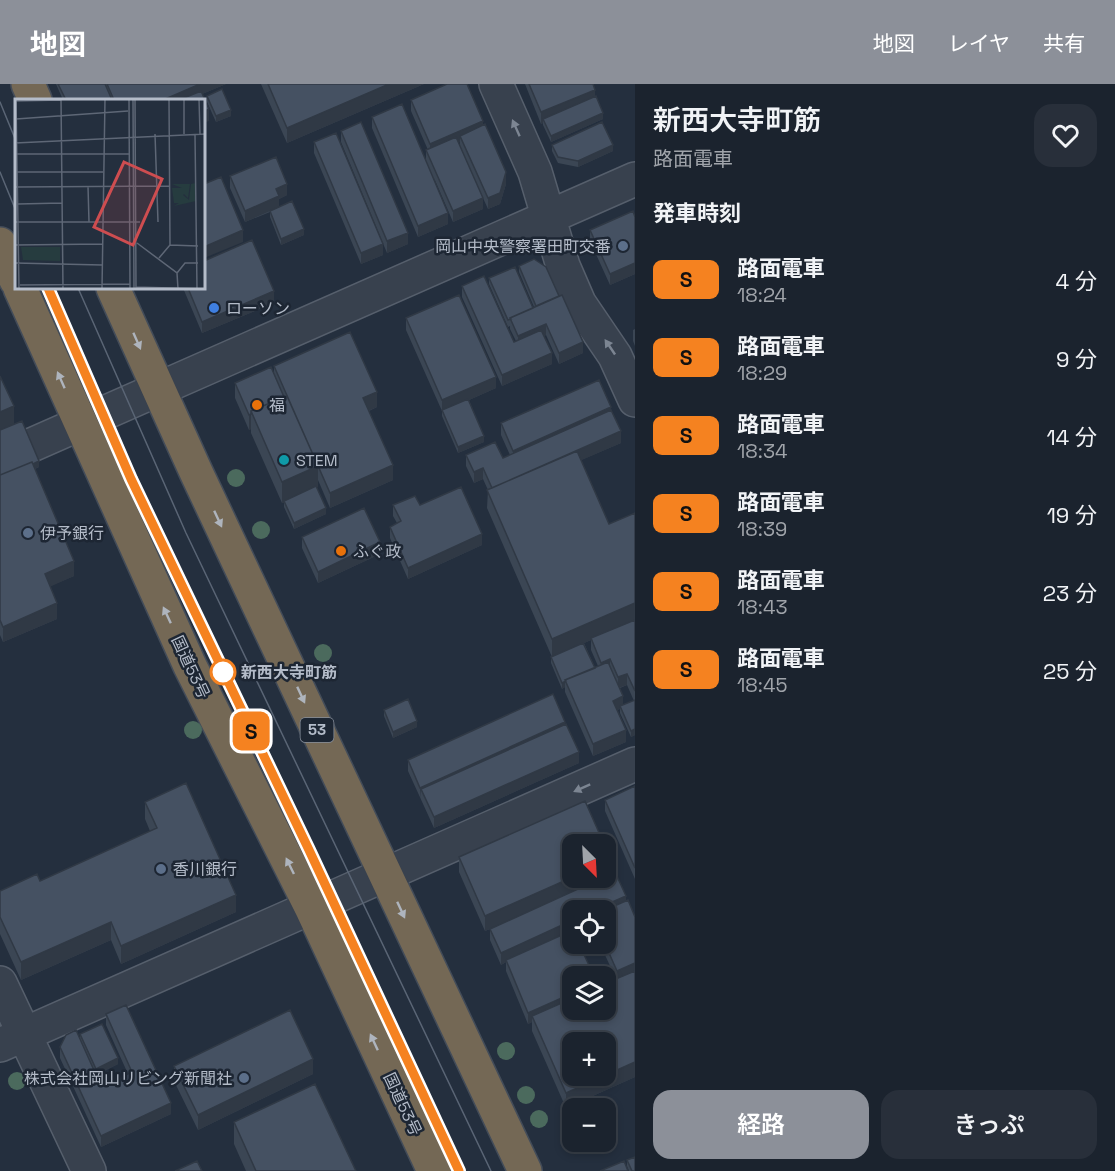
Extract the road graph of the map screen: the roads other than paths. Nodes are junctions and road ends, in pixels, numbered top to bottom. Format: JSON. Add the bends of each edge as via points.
{"nodes":[{"id":1,"x":28,"y":84,"type":"edge"},
{"id":2,"x":496,"y":84,"type":"edge"},
{"id":3,"x":35,"y":99,"type":"edge"},
{"id":4,"x":635,"y":179,"type":"edge"},
{"id":5,"x":549,"y":218,"type":"junction"},
{"id":6,"x":0,"y":244,"type":"edge"},
{"id":7,"x":15,"y":278,"type":"edge"},
{"id":8,"x":21,"y":290,"type":"edge"},
{"id":9,"x":114,"y":290,"type":"edge"},
{"id":10,"x":159,"y":389,"type":"junction"},
{"id":11,"x":635,"y":400,"type":"edge"},
{"id":12,"x":80,"y":424,"type":"junction"},
{"id":13,"x":0,"y":459,"type":"edge"},
{"id":14,"x":635,"y":764,"type":"edge"},
{"id":15,"x":385,"y":875,"type":"junction"},
{"id":16,"x":311,"y":907,"type":"junction"},
{"id":17,"x":0,"y":983,"type":"edge"},
{"id":18,"x":12,"y":1040,"type":"edge"},
{"id":19,"x":89,"y":1171,"type":"edge"},
{"id":20,"x":434,"y":1171,"type":"edge"},
{"id":21,"x":525,"y":1171,"type":"edge"}],
"edges":[{"from":1,"to":3,"type":"highway"},
{"from":5,"to":2,"type":"street","one_way":true,"via":[[535,172]]},
{"from":4,"to":5,"type":"street"},
{"from":5,"to":10,"type":"street"},
{"from":11,"to":5,"type":"street","one_way":true,"via":[[615,356],[579,303]]},
{"from":6,"to":7,"type":"highway"},
{"from":12,"to":8,"type":"highway","name":"国道53号","one_way":true},
{"from":9,"to":10,"type":"highway","number":"53","one_way":true},
{"from":10,"to":12,"type":"street"},
{"from":10,"to":15,"type":"highway","number":"53","one_way":true},
{"from":12,"to":13,"type":"street"},
{"from":16,"to":12,"type":"highway","name":"国道53号","one_way":true,"via":[[190,666]]},
{"from":14,"to":15,"type":"street","one_way":true},
{"from":15,"to":16,"type":"street"},
{"from":15,"to":21,"type":"highway","number":"53","one_way":true},
{"from":16,"to":18,"type":"street"},
{"from":20,"to":16,"type":"highway","name":"国道53号","one_way":true},
{"from":17,"to":18,"type":"street"},
{"from":18,"to":19,"type":"street"}]}
